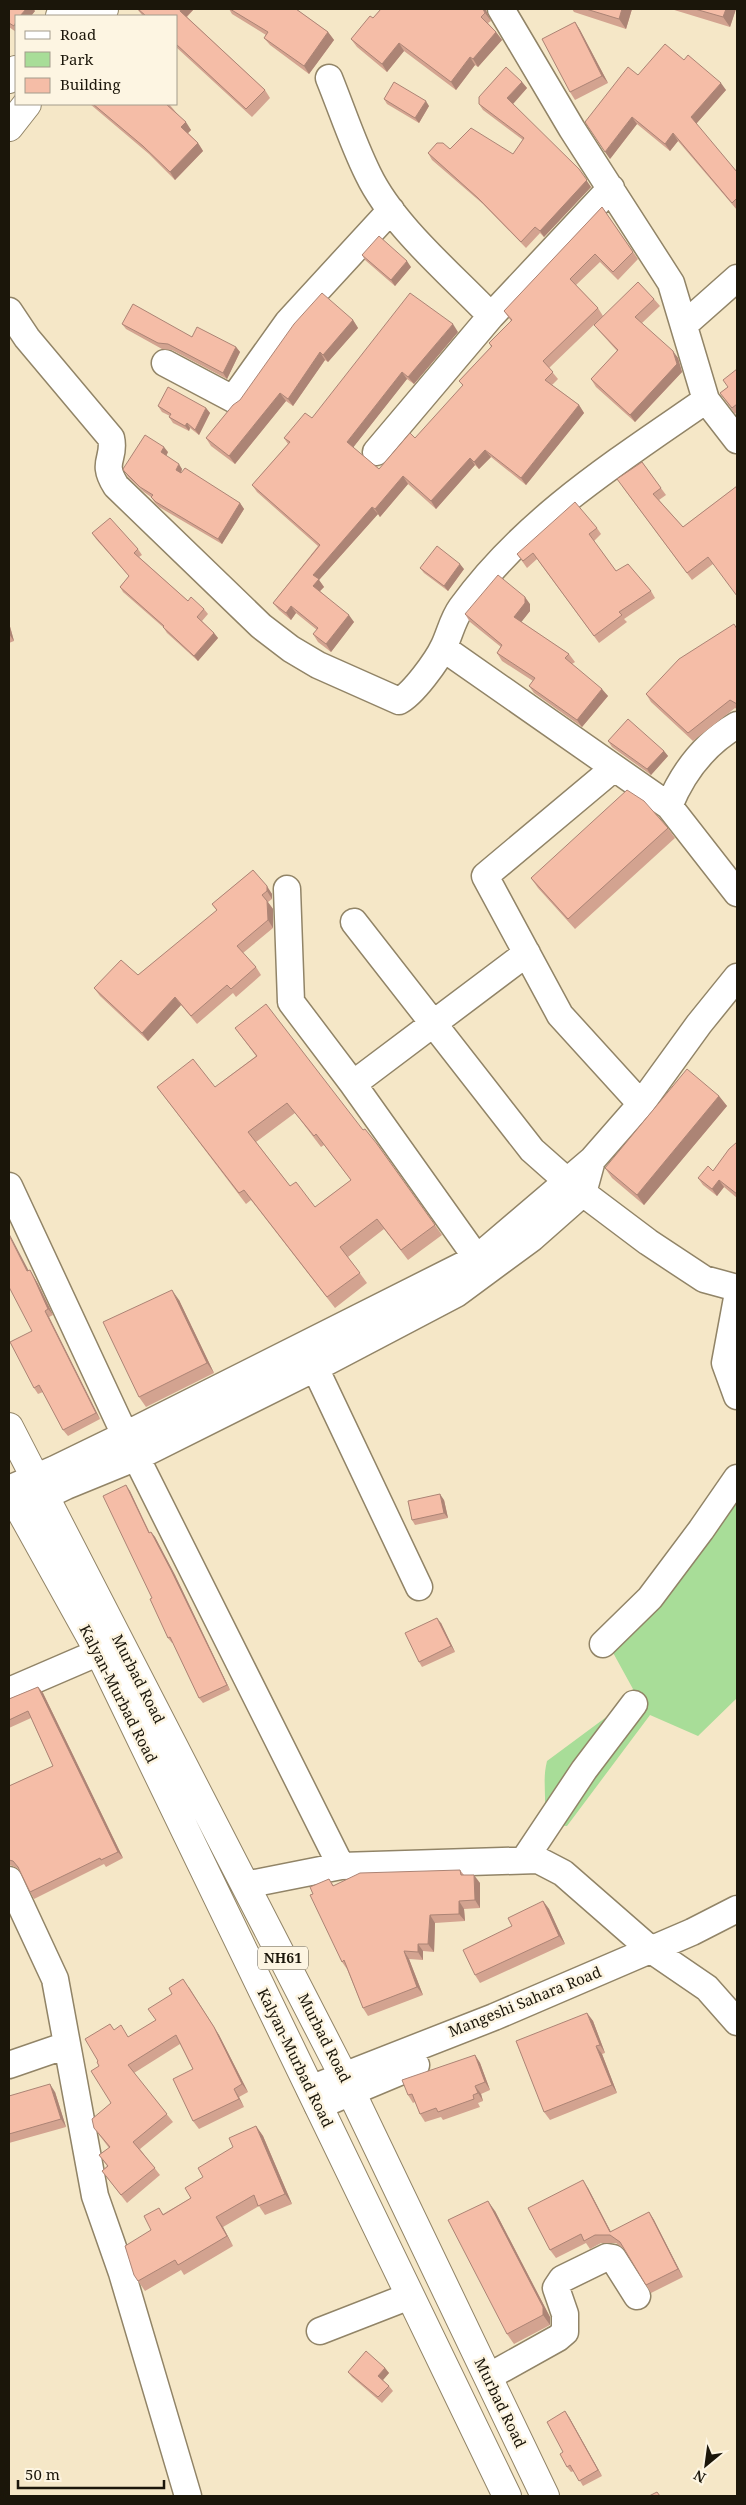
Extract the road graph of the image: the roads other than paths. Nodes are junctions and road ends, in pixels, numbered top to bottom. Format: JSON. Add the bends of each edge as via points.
{"nodes":[{"id":1,"x":501,"y":9,"type":"edge"},
{"id":2,"x":329,"y":78,"type":"dead end"},
{"id":3,"x":26,"y":105,"type":"edge"},
{"id":4,"x":9,"y":126,"type":"edge"},
{"id":5,"x":611,"y":188,"type":"junction"},
{"id":6,"x":391,"y":210,"type":"junction"},
{"id":7,"x":737,"y":278,"type":"edge"},
{"id":8,"x":9,"y":311,"type":"edge"},
{"id":9,"x":491,"y":316,"type":"junction"},
{"id":10,"x":684,"y":325,"type":"junction"},
{"id":11,"x":165,"y":363,"type":"dead end"},
{"id":12,"x":706,"y":400,"type":"junction"},
{"id":13,"x":737,"y":440,"type":"edge"},
{"id":14,"x":376,"y":452,"type":"dead end"},
{"id":15,"x":443,"y":648,"type":"junction"},
{"id":16,"x":737,"y":725,"type":"edge"},
{"id":17,"x":614,"y":768,"type":"junction"},
{"id":18,"x":669,"y":806,"type":"junction"},
{"id":19,"x":287,"y":889,"type":"dead end"},
{"id":20,"x":737,"y":893,"type":"edge"},
{"id":21,"x":354,"y":922,"type":"dead end"},
{"id":22,"x":527,"y":953,"type":"junction"},
{"id":23,"x":737,"y":977,"type":"edge"},
{"id":24,"x":432,"y":1022,"type":"junction"},
{"id":25,"x":353,"y":1084,"type":"junction"},
{"id":26,"x":641,"y":1104,"type":"junction"},
{"id":27,"x":9,"y":1186,"type":"edge"},
{"id":28,"x":575,"y":1187,"type":"junction"},
{"id":29,"x":482,"y":1265,"type":"junction"},
{"id":30,"x":737,"y":1288,"type":"edge"},
{"id":31,"x":737,"y":1298,"type":"edge"},
{"id":32,"x":310,"y":1357,"type":"junction"},
{"id":33,"x":737,"y":1396,"type":"edge"},
{"id":34,"x":9,"y":1427,"type":"edge"},
{"id":35,"x":125,"y":1435,"type":"junction"},
{"id":36,"x":137,"y":1457,"type":"junction"},
{"id":37,"x":737,"y":1478,"type":"edge"},
{"id":38,"x":23,"y":1492,"type":"edge"},
{"id":39,"x":419,"y":1587,"type":"dead end"},
{"id":40,"x":602,"y":1644,"type":"dead end"},
{"id":41,"x":110,"y":1648,"type":"junction"},
{"id":42,"x":11,"y":1685,"type":"edge"},
{"id":43,"x":634,"y":1704,"type":"dead end"},
{"id":44,"x":524,"y":1860,"type":"junction"},
{"id":45,"x":341,"y":1866,"type":"junction"},
{"id":46,"x":9,"y":1880,"type":"edge"},
{"id":47,"x":245,"y":1885,"type":"junction"},
{"id":48,"x":737,"y":1909,"type":"edge"},
{"id":49,"x":737,"y":1924,"type":"edge"},
{"id":50,"x":658,"y":1955,"type":"junction"},
{"id":51,"x":737,"y":2022,"type":"edge"},
{"id":52,"x":67,"y":2045,"type":"junction"},
{"id":53,"x":9,"y":2065,"type":"edge"},
{"id":54,"x":347,"y":2083,"type":"junction"},
{"id":55,"x":314,"y":2097,"type":"junction"},
{"id":56,"x":410,"y":2296,"type":"junction"},
{"id":57,"x":637,"y":2296,"type":"dead end"},
{"id":58,"x":320,"y":2331,"type":"dead end"},
{"id":59,"x":488,"y":2376,"type":"junction"},
{"id":60,"x":188,"y":2496,"type":"edge"},
{"id":61,"x":506,"y":2496,"type":"edge"},
{"id":62,"x":545,"y":2496,"type":"edge"}],
"edges":[{"from":1,"to":5,"type":"street"},
{"from":2,"to":6,"type":"street","via":[[368,175]]},
{"from":3,"to":4,"type":"main road"},
{"from":5,"to":9,"type":"street"},
{"from":5,"to":10,"type":"street","via":[[671,283]]},
{"from":6,"to":9,"type":"street"},
{"from":6,"to":11,"type":"street","via":[[288,322],[233,399]]},
{"from":7,"to":10,"type":"street"},
{"from":8,"to":15,"type":"street","via":[[27,338],[111,438],[113,444],[107,465],[116,486],[261,626],[318,665],[398,701],[408,696]]},
{"from":9,"to":14,"type":"street"},
{"from":10,"to":12,"type":"street"},
{"from":12,"to":13,"type":"street"},
{"from":12,"to":15,"type":"street","via":[[594,477],[526,532],[480,581],[457,612]]},
{"from":15,"to":17,"type":"street"},
{"from":16,"to":18,"type":"street","via":[[699,754],[680,780]]},
{"from":17,"to":18,"type":"street"},
{"from":17,"to":22,"type":"street","via":[[485,876]]},
{"from":18,"to":20,"type":"street"},
{"from":19,"to":25,"type":"street","via":[[291,1002]]},
{"from":21,"to":24,"type":"street"},
{"from":22,"to":24,"type":"street"},
{"from":22,"to":26,"type":"street","via":[[560,1015]]},
{"from":23,"to":26,"type":"street"},
{"from":24,"to":25,"type":"street"},
{"from":24,"to":28,"type":"street","via":[[532,1150]]},
{"from":25,"to":29,"type":"street"},
{"from":26,"to":28,"type":"street","via":[[592,1160]]},
{"from":27,"to":35,"type":"street"},
{"from":28,"to":29,"type":"street"},
{"from":28,"to":30,"type":"street","via":[[704,1279]]},
{"from":29,"to":32,"type":"street","via":[[456,1294]]},
{"from":31,"to":33,"type":"street","via":[[725,1364]]},
{"from":32,"to":35,"type":"street"},
{"from":32,"to":36,"type":"street"},
{"from":32,"to":39,"type":"street"},
{"from":34,"to":38,"type":"main road","number":"NH61"},
{"from":35,"to":36,"type":"street"},
{"from":35,"to":38,"type":"street"},
{"from":36,"to":38,"type":"street"},
{"from":36,"to":45,"type":"street"},
{"from":37,"to":40,"type":"street","via":[[650,1598]]},
{"from":38,"to":41,"type":"main road","name":"Kalyan-Murbad Road","number":"NH61"},
{"from":41,"to":42,"type":"street"},
{"from":41,"to":47,"type":"main road","name":"Murbad Road","number":"NH61"},
{"from":41,"to":55,"type":"main road","name":"Kalyan-Murbad Road","number":"NH61"},
{"from":43,"to":44,"type":"street","via":[[584,1770]]},
{"from":44,"to":45,"type":"street"},
{"from":44,"to":50,"type":"street","via":[[538,1860],[563,1873]]},
{"from":45,"to":47,"type":"street"},
{"from":46,"to":52,"type":"street","via":[[55,1979]]},
{"from":47,"to":54,"type":"main road","name":"Murbad Road","number":"NH61"},
{"from":48,"to":50,"type":"street","name":"Mangeshi Sahara Road","via":[[692,1932]]},
{"from":49,"to":50,"type":"street","name":"Mangeshi Sahara Road"},
{"from":50,"to":51,"type":"street","via":[[707,1988]]},
{"from":50,"to":54,"type":"street","name":"Mangeshi Sahara Road","via":[[494,2017]]},
{"from":52,"to":53,"type":"street"},
{"from":52,"to":60,"type":"street","via":[[95,2196],[122,2272]]},
{"from":54,"to":55,"type":"street","name":"Mangeshi Sahara Road"},
{"from":54,"to":59,"type":"main road","name":"Murbad Road","number":"NH61"},
{"from":55,"to":56,"type":"main road","name":"Kalyan-Murbad Road","number":"NH61"},
{"from":56,"to":58,"type":"street"},
{"from":56,"to":61,"type":"main road","name":"Kalyan-Murbad Road","number":"NH61"},
{"from":57,"to":59,"type":"street","via":[[612,2258],[607,2257],[562,2279],[556,2288],[565,2314],[565,2332]]},
{"from":59,"to":62,"type":"main road","name":"Murbad Road","number":"NH61"}]}
